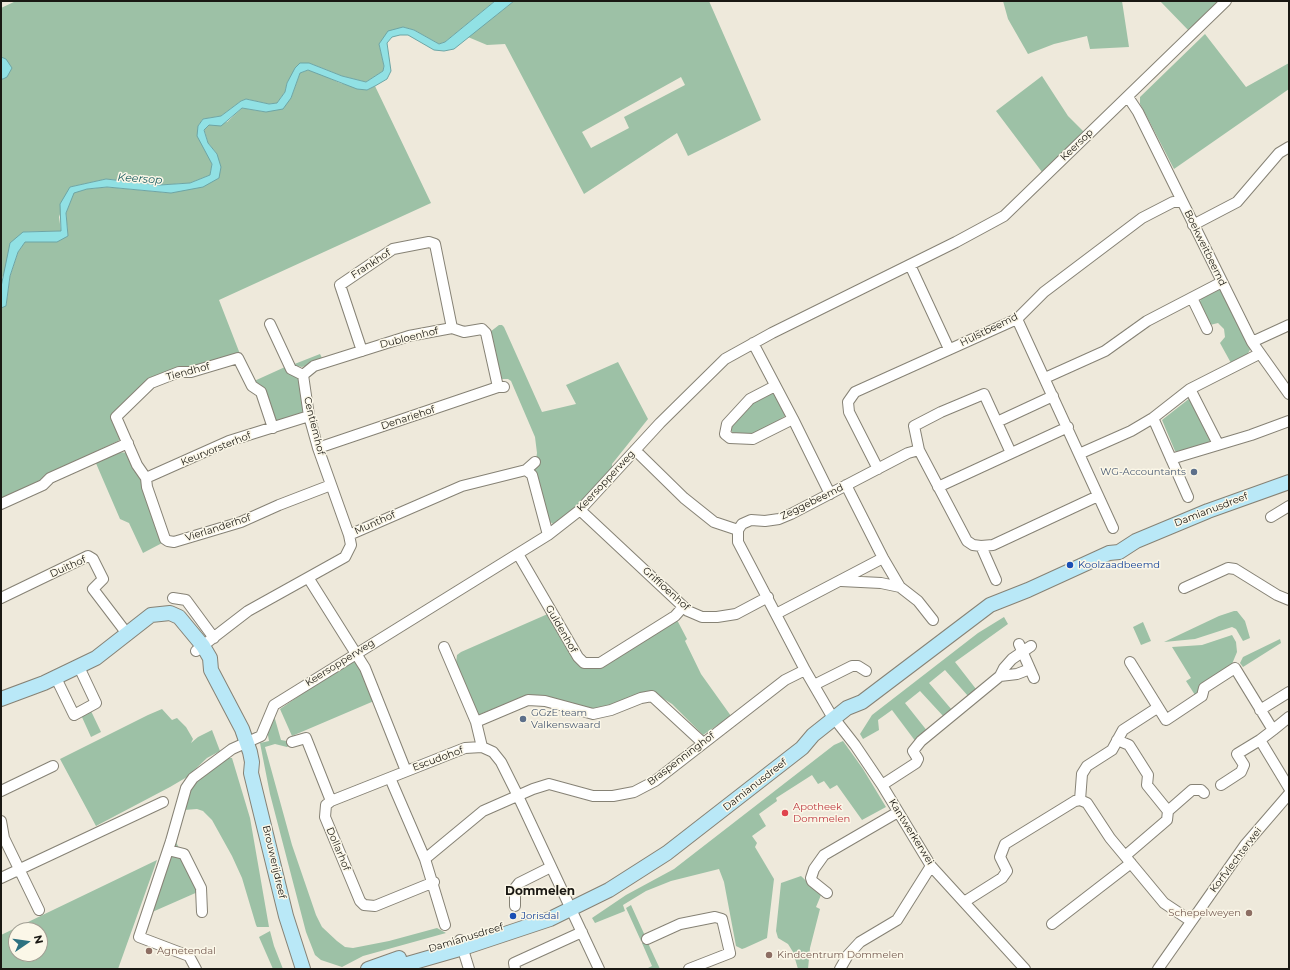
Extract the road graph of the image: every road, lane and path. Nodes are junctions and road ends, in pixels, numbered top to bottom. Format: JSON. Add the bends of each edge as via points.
{"nodes":[{"id":1,"x":1226,"y":1,"type":"edge"},
{"id":2,"x":1128,"y":97,"type":"junction"},
{"id":3,"x":1289,"y":147,"type":"edge"},
{"id":4,"x":1182,"y":202,"type":"junction"},
{"id":5,"x":1193,"y":225,"type":"junction"},
{"id":6,"x":910,"y":265,"type":"junction"},
{"id":7,"x":1222,"y":282,"type":"junction"},
{"id":8,"x":1192,"y":298,"type":"junction"},
{"id":9,"x":1017,"y":318,"type":"junction"},
{"id":10,"x":270,"y":324,"type":"dead end"},
{"id":11,"x":1289,"y":325,"type":"edge"},
{"id":12,"x":452,"y":328,"type":"junction"},
{"id":13,"x":1207,"y":329,"type":"dead end"},
{"id":14,"x":1252,"y":342,"type":"junction"},
{"id":15,"x":753,"y":343,"type":"junction"},
{"id":16,"x":949,"y":349,"type":"junction"},
{"id":17,"x":362,"y":351,"type":"junction"},
{"id":18,"x":1259,"y":354,"type":"junction"},
{"id":19,"x":303,"y":375,"type":"junction"},
{"id":20,"x":1045,"y":378,"type":"junction"},
{"id":21,"x":775,"y":386,"type":"junction"},
{"id":22,"x":501,"y":387,"type":"joint"},
{"id":23,"x":1190,"y":389,"type":"junction"},
{"id":24,"x":1289,"y":394,"type":"edge"},
{"id":25,"x":1053,"y":396,"type":"junction"},
{"id":26,"x":309,"y":416,"type":"junction"},
{"id":27,"x":1153,"y":418,"type":"junction"},
{"id":28,"x":793,"y":419,"type":"junction"},
{"id":29,"x":1289,"y":421,"type":"edge"},
{"id":30,"x":997,"y":422,"type":"junction"},
{"id":31,"x":1068,"y":427,"type":"junction"},
{"id":32,"x":273,"y":428,"type":"junction"},
{"id":33,"x":128,"y":443,"type":"junction"},
{"id":34,"x":1218,"y":444,"type":"junction"},
{"id":35,"x":318,"y":448,"type":"junction"},
{"id":36,"x":635,"y":450,"type":"junction"},
{"id":37,"x":919,"y":450,"type":"junction"},
{"id":38,"x":1011,"y":453,"type":"junction"},
{"id":39,"x":1079,"y":454,"type":"junction"},
{"id":40,"x":1172,"y":459,"type":"junction"},
{"id":41,"x":535,"y":462,"type":"dead end"},
{"id":42,"x":878,"y":469,"type":"junction"},
{"id":43,"x":526,"y":470,"type":"junction"},
{"id":44,"x":146,"y":478,"type":"junction"},
{"id":45,"x":1288,"y":483,"type":"edge"},
{"id":46,"x":331,"y":485,"type":"junction"},
{"id":47,"x":846,"y":485,"type":"junction"},
{"id":48,"x":938,"y":487,"type":"junction"},
{"id":49,"x":830,"y":494,"type":"junction"},
{"id":50,"x":1098,"y":496,"type":"junction"},
{"id":51,"x":1188,"y":497,"type":"dead end"},
{"id":52,"x":1,"y":504,"type":"edge"},
{"id":53,"x":1289,"y":506,"type":"edge"},
{"id":54,"x":580,"y":510,"type":"junction"},
{"id":55,"x":1271,"y":517,"type":"dead end"},
{"id":56,"x":1113,"y":528,"type":"dead end"},
{"id":57,"x":738,"y":530,"type":"junction"},
{"id":58,"x":349,"y":535,"type":"junction"},
{"id":59,"x":548,"y":535,"type":"junction"},
{"id":60,"x":981,"y":546,"type":"junction"},
{"id":61,"x":518,"y":554,"type":"junction"},
{"id":62,"x":883,"y":558,"type":"junction"},
{"id":63,"x":309,"y":579,"type":"junction"},
{"id":64,"x":996,"y":580,"type":"dead end"},
{"id":65,"x":839,"y":581,"type":"junction"},
{"id":66,"x":900,"y":587,"type":"junction"},
{"id":67,"x":1184,"y":588,"type":"dead end"},
{"id":68,"x":768,"y":597,"type":"junction"},
{"id":69,"x":1,"y":598,"type":"edge"},
{"id":70,"x":173,"y":598,"type":"dead end"},
{"id":71,"x":1289,"y":600,"type":"edge"},
{"id":72,"x":683,"y":607,"type":"junction"},
{"id":73,"x":776,"y":614,"type":"junction"},
{"id":74,"x":933,"y":620,"type":"dead end"},
{"id":75,"x":128,"y":635,"type":"junction"},
{"id":76,"x":214,"y":638,"type":"junction"},
{"id":77,"x":444,"y":647,"type":"dead end"},
{"id":78,"x":199,"y":648,"type":"junction"},
{"id":79,"x":356,"y":653,"type":"junction"},
{"id":80,"x":1130,"y":662,"type":"dead end"},
{"id":81,"x":79,"y":667,"type":"junction"},
{"id":82,"x":805,"y":670,"type":"junction"},
{"id":83,"x":866,"y":670,"type":"dead end"},
{"id":84,"x":1000,"y":676,"type":"junction"},
{"id":85,"x":56,"y":678,"type":"junction"},
{"id":86,"x":814,"y":685,"type":"junction"},
{"id":87,"x":1289,"y":692,"type":"edge"},
{"id":88,"x":1,"y":699,"type":"edge"},
{"id":89,"x":1157,"y":708,"type":"junction"},
{"id":90,"x":1260,"y":710,"type":"junction"},
{"id":91,"x":1289,"y":717,"type":"edge"},
{"id":92,"x":837,"y":721,"type":"junction"},
{"id":93,"x":476,"y":722,"type":"junction"},
{"id":94,"x":1273,"y":730,"type":"junction"},
{"id":95,"x":1117,"y":740,"type":"junction"},
{"id":96,"x":1260,"y":740,"type":"junction"},
{"id":97,"x":292,"y":742,"type":"dead end"},
{"id":98,"x":703,"y":743,"type":"junction"},
{"id":99,"x":243,"y":744,"type":"junction"},
{"id":100,"x":482,"y":747,"type":"junction"},
{"id":101,"x":52,"y":766,"type":"dead end"},
{"id":102,"x":406,"y":771,"type":"junction"},
{"id":103,"x":390,"y":778,"type":"junction"},
{"id":104,"x":882,"y":785,"type":"junction"},
{"id":105,"x":1221,"y":785,"type":"dead end"},
{"id":106,"x":1289,"y":788,"type":"edge"},
{"id":107,"x":1,"y":791,"type":"edge"},
{"id":108,"x":1204,"y":793,"type":"dead end"},
{"id":109,"x":518,"y":796,"type":"junction"},
{"id":110,"x":1080,"y":800,"type":"junction"},
{"id":111,"x":331,"y":801,"type":"junction"},
{"id":112,"x":1287,"y":801,"type":"edge"},
{"id":113,"x":163,"y":802,"type":"dead end"},
{"id":114,"x":1168,"y":811,"type":"junction"},
{"id":115,"x":898,"y":812,"type":"junction"},
{"id":116,"x":1,"y":821,"type":"edge"},
{"id":117,"x":168,"y":850,"type":"junction"},
{"id":118,"x":425,"y":859,"type":"junction"},
{"id":119,"x":1128,"y":860,"type":"junction"},
{"id":120,"x":931,"y":866,"type":"junction"},
{"id":121,"x":551,"y":867,"type":"junction"},
{"id":122,"x":21,"y":869,"type":"junction"},
{"id":123,"x":1,"y":878,"type":"edge"},
{"id":124,"x":434,"y":882,"type":"junction"},
{"id":125,"x":827,"y":893,"type":"dead end"},
{"id":126,"x":964,"y":902,"type":"junction"},
{"id":127,"x":570,"y":905,"type":"junction"},
{"id":128,"x":515,"y":906,"type":"dead end"},
{"id":129,"x":39,"y":910,"type":"dead end"},
{"id":130,"x":202,"y":912,"type":"dead end"},
{"id":131,"x":1191,"y":921,"type":"junction"},
{"id":132,"x":445,"y":924,"type":"dead end"},
{"id":133,"x":1052,"y":924,"type":"dead end"},
{"id":134,"x":582,"y":932,"type":"junction"},
{"id":135,"x":647,"y":939,"type":"dead end"},
{"id":136,"x":461,"y":944,"type":"junction"},
{"id":137,"x":298,"y":951,"type":"junction"},
{"id":138,"x":196,"y":969,"type":"edge"},
{"id":139,"x":303,"y":969,"type":"edge"},
{"id":140,"x":312,"y":969,"type":"edge"},
{"id":141,"x":368,"y":969,"type":"edge"},
{"id":142,"x":390,"y":969,"type":"edge"},
{"id":143,"x":469,"y":969,"type":"edge"},
{"id":144,"x":515,"y":969,"type":"edge"},
{"id":145,"x":599,"y":969,"type":"edge"},
{"id":146,"x":689,"y":969,"type":"edge"},
{"id":147,"x":840,"y":969,"type":"edge"},
{"id":148,"x":1025,"y":969,"type":"edge"},
{"id":149,"x":1158,"y":969,"type":"edge"}],
"edges":[{"from":1,"to":2,"type":"street","name":"Keersop"},
{"from":2,"to":4,"type":"street","name":"Boekweitbeemd","via":[[1138,112]]},
{"from":2,"to":6,"type":"street","name":"Keersop","via":[[1004,216]]},
{"from":3,"to":5,"type":"street","via":[[1279,153],[1237,202]]},
{"from":4,"to":5,"type":"street","name":"Boekweitbeemd"},
{"from":4,"to":9,"type":"street","name":"Hulstbeemd","via":[[1173,202],[1142,218],[1044,292]]},
{"from":5,"to":7,"type":"street","name":"Boekweitbeemd"},
{"from":6,"to":15,"type":"street","name":"Keersopperweg"},
{"from":6,"to":16,"type":"street"},
{"from":7,"to":8,"type":"street"},
{"from":7,"to":14,"type":"street","name":"Boekweitbeemd"},
{"from":8,"to":13,"type":"street"},
{"from":8,"to":20,"type":"street","via":[[1147,321],[1105,351]]},
{"from":9,"to":16,"type":"street","name":"Hulstbeemd"},
{"from":9,"to":20,"type":"street"},
{"from":10,"to":19,"type":"street","via":[[291,369]]},
{"from":11,"to":14,"type":"street"},
{"from":12,"to":17,"type":"street","name":"Dubloenhof","via":[[409,336]]},
{"from":12,"to":17,"type":"street","name":"Frankhof","via":[[435,244],[429,242],[393,250],[340,285]]},
{"from":12,"to":22,"type":"street","name":"Dubloenhof","via":[[464,332],[482,328],[486,333]]},
{"from":14,"to":18,"type":"street","name":"Boekweitbeemd"},
{"from":15,"to":21,"type":"street"},
{"from":15,"to":36,"type":"street","name":"Keersopperweg","via":[[726,359]]},
{"from":16,"to":42,"type":"street","name":"Hulstbeemd","via":[[855,392],[848,402],[849,412]]},
{"from":17,"to":19,"type":"street","name":"Dubloenhof","via":[[314,366]]},
{"from":18,"to":23,"type":"street"},
{"from":18,"to":24,"type":"street","name":"Boekweitbeemd"},
{"from":19,"to":26,"type":"street","name":"Centiemhof"},
{"from":20,"to":25,"type":"street"},
{"from":21,"to":28,"type":"street"},
{"from":21,"to":28,"type":"street","via":[[750,399],[727,424],[725,434],[730,438],[753,439]]},
{"from":22,"to":35,"type":"street","name":"Denariehof"},
{"from":23,"to":27,"type":"street"},
{"from":23,"to":34,"type":"street"},
{"from":25,"to":30,"type":"street"},
{"from":25,"to":31,"type":"street"},
{"from":26,"to":32,"type":"street","name":"Keurvorsterhof"},
{"from":26,"to":35,"type":"street","name":"Centiemhof"},
{"from":27,"to":39,"type":"street","via":[[1131,431]]},
{"from":27,"to":40,"type":"street"},
{"from":28,"to":49,"type":"street"},
{"from":29,"to":34,"type":"street"},
{"from":30,"to":37,"type":"street","via":[[984,394],[914,426]]},
{"from":30,"to":38,"type":"street"},
{"from":31,"to":38,"type":"street"},
{"from":31,"to":39,"type":"street"},
{"from":32,"to":33,"type":"street","name":"Tiendhof","via":[[262,392],[252,386],[238,358],[191,372],[179,372],[150,383],[116,417]]},
{"from":32,"to":44,"type":"street","name":"Keurvorsterhof","via":[[229,441]]},
{"from":33,"to":44,"type":"street","name":"Tiendhof","via":[[137,465]]},
{"from":33,"to":52,"type":"street","via":[[50,478],[43,485]]},
{"from":34,"to":40,"type":"street"},
{"from":35,"to":46,"type":"street","name":"Centiemhof"},
{"from":36,"to":54,"type":"street","name":"Keersopperweg"},
{"from":36,"to":57,"type":"street","via":[[684,498],[714,522]]},
{"from":37,"to":42,"type":"street","name":"Zeggebeemd","via":[[908,452]]},
{"from":37,"to":48,"type":"street"},
{"from":38,"to":48,"type":"street"},
{"from":39,"to":50,"type":"street"},
{"from":40,"to":51,"type":"street"},
{"from":41,"to":43,"type":"street"},
{"from":42,"to":47,"type":"street","name":"Zeggebeemd"},
{"from":43,"to":58,"type":"street","name":"Munthof","via":[[442,493]]},
{"from":43,"to":59,"type":"street","via":[[532,475]]},
{"from":44,"to":46,"type":"street","name":"Vierlanderhof","via":[[164,539],[174,542],[241,522]]},
{"from":45,"to":92,"type":"street","name":"Damianusdreef","via":[[1215,508],[1136,541],[1120,544],[1109,553],[990,605],[862,702],[851,716]]},
{"from":46,"to":58,"type":"street","name":"Centiemhof"},
{"from":47,"to":49,"type":"street","name":"Zeggebeemd"},
{"from":47,"to":62,"type":"street"},
{"from":48,"to":60,"type":"street","via":[[967,541]]},
{"from":49,"to":57,"type":"street","name":"Zeggebeemd","via":[[779,519],[751,520],[742,524]]},
{"from":50,"to":56,"type":"street"},
{"from":50,"to":60,"type":"street","via":[[993,545]]},
{"from":53,"to":55,"type":"street"},
{"from":54,"to":59,"type":"street","name":"Keersopperweg"},
{"from":54,"to":72,"type":"street","name":"Griffioenhof"},
{"from":57,"to":68,"type":"street","name":"Kantwerkerwei","via":[[738,542]]},
{"from":58,"to":63,"type":"street","name":"Munthof","via":[[351,545],[346,557]]},
{"from":59,"to":61,"type":"street","name":"Keersopperweg"},
{"from":60,"to":64,"type":"street"},
{"from":61,"to":72,"type":"street","name":"Guldenhof","via":[[578,657],[584,663],[600,663],[674,616]]},
{"from":61,"to":79,"type":"street","name":"Keersopperweg"},
{"from":62,"to":65,"type":"street"},
{"from":62,"to":66,"type":"street"},
{"from":63,"to":76,"type":"street","name":"Munthof","via":[[248,611]]},
{"from":63,"to":79,"type":"street"},
{"from":65,"to":66,"type":"street","via":[[865,581]]},
{"from":65,"to":73,"type":"street"},
{"from":66,"to":74,"type":"street","via":[[918,601]]},
{"from":67,"to":71,"type":"street","via":[[1228,568],[1235,569]]},
{"from":68,"to":72,"type":"street","name":"Griffioenhof","via":[[736,614],[717,617],[702,617]]},
{"from":68,"to":73,"type":"street","name":"Kantwerkerwei"},
{"from":69,"to":75,"type":"street","name":"Duithof","via":[[88,556],[93,559],[102,580],[93,589]]},
{"from":70,"to":76,"type":"street","via":[[186,600]]},
{"from":73,"to":82,"type":"street","name":"Kantwerkerwei"},
{"from":75,"to":78,"type":"street","name":"Brouwerijdreef","via":[[159,621],[169,621]]},
{"from":75,"to":81,"type":"street","name":"Brouwerijdreef"},
{"from":76,"to":78,"type":"street","name":"Munthof"},
{"from":77,"to":93,"type":"street"},
{"from":78,"to":99,"type":"street","name":"Brouwerijdreef","via":[[203,663],[211,670],[231,709]]},
{"from":79,"to":99,"type":"street","name":"Keersopperweg","via":[[274,705],[261,736]]},
{"from":79,"to":102,"type":"street","via":[[365,668]]},
{"from":80,"to":89,"type":"street"},
{"from":81,"to":85,"type":"street","name":"Brouwerijdreef"},
{"from":81,"to":85,"type":"street","via":[[96,703],[74,715]]},
{"from":82,"to":86,"type":"street","name":"Kantwerkerwei"},
{"from":82,"to":98,"type":"street","name":"Braspenninghof","via":[[785,680]]},
{"from":83,"to":86,"type":"street","via":[[852,666]]},
{"from":84,"to":84,"type":"street","via":[[1004,668],[1024,647],[1032,673]]},
{"from":84,"to":104,"type":"street","via":[[921,741],[913,751],[918,758],[916,763]]},
{"from":85,"to":88,"type":"street","name":"Brouwerijdreef"},
{"from":86,"to":92,"type":"street","name":"Kantwerkerwei"},
{"from":87,"to":90,"type":"street"},
{"from":89,"to":90,"type":"street","via":[[1166,720],[1202,696],[1204,688],[1235,668]]},
{"from":89,"to":95,"type":"street","via":[[1123,730]]},
{"from":90,"to":94,"type":"street"},
{"from":91,"to":94,"type":"street"},
{"from":92,"to":104,"type":"street","name":"Kantwerkerwei"},
{"from":92,"to":127,"type":"street","name":"Damianusdreef","via":[[817,741],[802,748],[667,853],[609,890]]},
{"from":93,"to":98,"type":"street","via":[[528,700],[544,701],[593,714],[652,696]]},
{"from":93,"to":100,"type":"street"},
{"from":94,"to":96,"type":"street"},
{"from":95,"to":110,"type":"street","via":[[1112,750],[1087,766],[1082,774]]},
{"from":95,"to":114,"type":"street","via":[[1129,744],[1148,775],[1147,785]]},
{"from":96,"to":105,"type":"street","via":[[1237,754],[1244,764],[1241,772]]},
{"from":96,"to":106,"type":"street"},
{"from":97,"to":111,"type":"street","via":[[306,738]]},
{"from":98,"to":109,"type":"street","name":"Braspenninghof","via":[[655,782],[634,792],[593,796],[549,784]]},
{"from":99,"to":117,"type":"street","name":"Keersopperweg","via":[[207,766],[193,778],[186,788]]},
{"from":99,"to":137,"type":"street","name":"Brouwerijdreef","via":[[244,764],[251,773],[286,916]]},
{"from":100,"to":102,"type":"street","name":"Escudohof","via":[[465,748]]},
{"from":100,"to":109,"type":"street","via":[[493,752],[501,762]]},
{"from":101,"to":107,"type":"street"},
{"from":102,"to":103,"type":"street","name":"Escudohof"},
{"from":103,"to":111,"type":"street","name":"Escudohof"},
{"from":103,"to":118,"type":"street"},
{"from":104,"to":115,"type":"street","name":"Kantwerkerwei"},
{"from":108,"to":114,"type":"street","via":[[1201,790],[1192,790]]},
{"from":109,"to":118,"type":"street","name":"Braspenninghof","via":[[483,811]]},
{"from":109,"to":121,"type":"street"},
{"from":110,"to":119,"type":"street","via":[[1086,803]]},
{"from":110,"to":126,"type":"street","via":[[1005,844],[1000,857],[1007,871],[1002,878]]},
{"from":111,"to":124,"type":"street","name":"Dollarhof","via":[[326,805],[325,817],[360,901],[364,905],[375,906]]},
{"from":112,"to":131,"type":"street","name":"Korfvlechterwei","via":[[1244,845]]},
{"from":113,"to":122,"type":"street"},
{"from":114,"to":119,"type":"street","via":[[1167,820]]},
{"from":115,"to":120,"type":"street","name":"Kantwerkerwei"},
{"from":115,"to":125,"type":"street","via":[[824,855],[811,878]]},
{"from":116,"to":122,"type":"street","via":[[4,838]]},
{"from":117,"to":130,"type":"street","via":[[184,854],[201,888]]},
{"from":117,"to":138,"type":"street","name":"Keersopperweg","via":[[139,937],[189,956]]},
{"from":118,"to":124,"type":"street"},
{"from":119,"to":131,"type":"street","via":[[1164,903]]},
{"from":119,"to":133,"type":"street"},
{"from":120,"to":126,"type":"street","name":"Kantwerkerwei"},
{"from":120,"to":147,"type":"street","via":[[897,920],[860,942]]},
{"from":121,"to":127,"type":"street"},
{"from":121,"to":128,"type":"street","via":[[519,883],[515,888]]},
{"from":122,"to":123,"type":"street"},
{"from":122,"to":129,"type":"street"},
{"from":124,"to":132,"type":"street"},
{"from":126,"to":148,"type":"street","name":"Kantwerkerwei"},
{"from":127,"to":134,"type":"street"},
{"from":127,"to":136,"type":"street","name":"Damianusdreef","via":[[550,919]]},
{"from":131,"to":149,"type":"street","name":"Korfvlechterwei"},
{"from":134,"to":144,"type":"street","via":[[514,963]]},
{"from":134,"to":145,"type":"street"},
{"from":135,"to":146,"type":"street","via":[[680,924],[715,917],[722,919],[730,953]]},
{"from":136,"to":141,"type":"street","name":"Damianusdreef"},
{"from":136,"to":142,"type":"street","name":"Damianusdreef"},
{"from":136,"to":143,"type":"street"},
{"from":137,"to":139,"type":"street","name":"Brouwerijdreef"},
{"from":137,"to":140,"type":"street","name":"Brouwerijdreef"}]}
